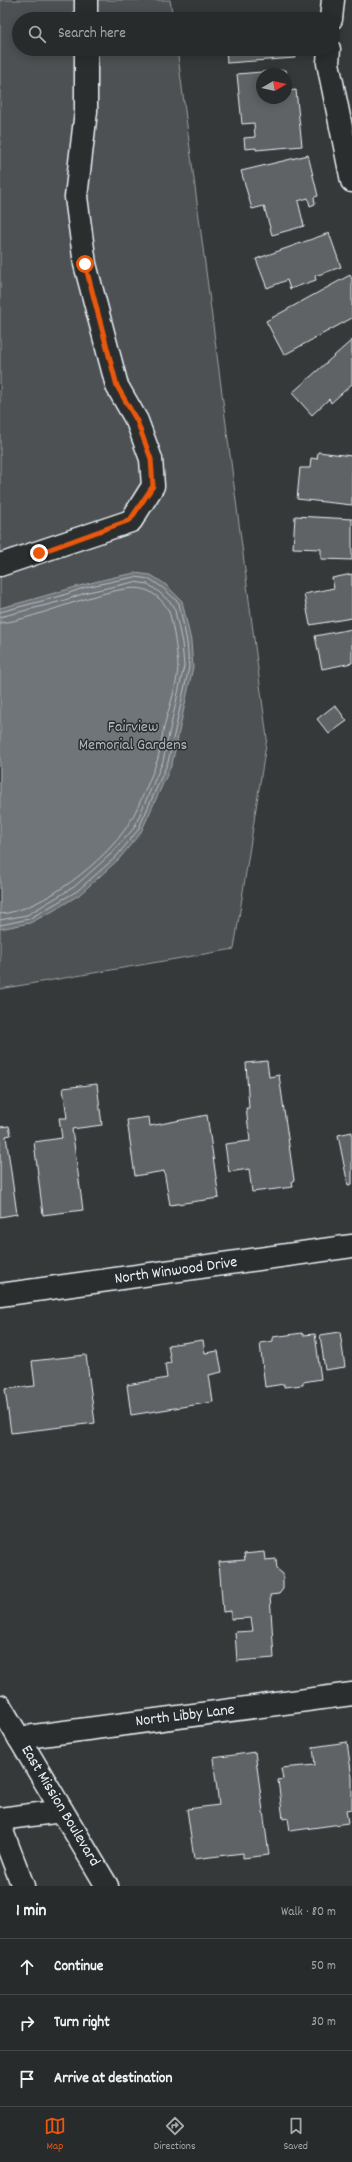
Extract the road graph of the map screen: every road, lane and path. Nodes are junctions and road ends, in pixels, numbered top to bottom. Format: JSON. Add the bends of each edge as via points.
{"nodes":[{"id":1,"x":86,"y":0,"type":"edge"},
{"id":2,"x":332,"y":0,"type":"edge"},
{"id":3,"x":86,"y":12,"type":"edge"},
{"id":4,"x":331,"y":12,"type":"edge"},
{"id":5,"x":86,"y":56,"type":"edge"},
{"id":6,"x":328,"y":56,"type":"edge"},
{"id":7,"x":352,"y":181,"type":"edge"},
{"id":8,"x":0,"y":565,"type":"edge"},
{"id":9,"x":352,"y":1246,"type":"edge"},
{"id":10,"x":0,"y":1295,"type":"edge"},
{"id":11,"x":352,"y":1694,"type":"edge"},
{"id":12,"x":0,"y":1706,"type":"edge"},
{"id":13,"x":19,"y":1738,"type":"junction"},
{"id":14,"x":62,"y":1811,"type":"junction"},
{"id":15,"x":0,"y":1819,"type":"edge"},
{"id":16,"x":0,"y":1826,"type":"edge"},
{"id":17,"x":23,"y":1886,"type":"edge"},
{"id":18,"x":107,"y":1886,"type":"edge"}],
"edges":[{"from":1,"to":3,"type":"street"},
{"from":2,"to":4,"type":"street"},
{"from":5,"to":8,"type":"street","via":[[86,111],[76,197],[85,264],[117,386],[137,421],[151,459],[153,486],[130,520]]},
{"from":6,"to":7,"type":"street","via":[[349,176]]},
{"from":9,"to":10,"type":"street","name":"North Winwood Drive"},
{"from":11,"to":13,"type":"street","name":"North Libby Lane"},
{"from":12,"to":13,"type":"street","name":"East Mission Boulevard"},
{"from":13,"to":14,"type":"street","name":"East Mission Boulevard"},
{"from":14,"to":15,"type":"street"},
{"from":14,"to":18,"type":"street","name":"East Mission Boulevard"},
{"from":16,"to":17,"type":"street"}]}
